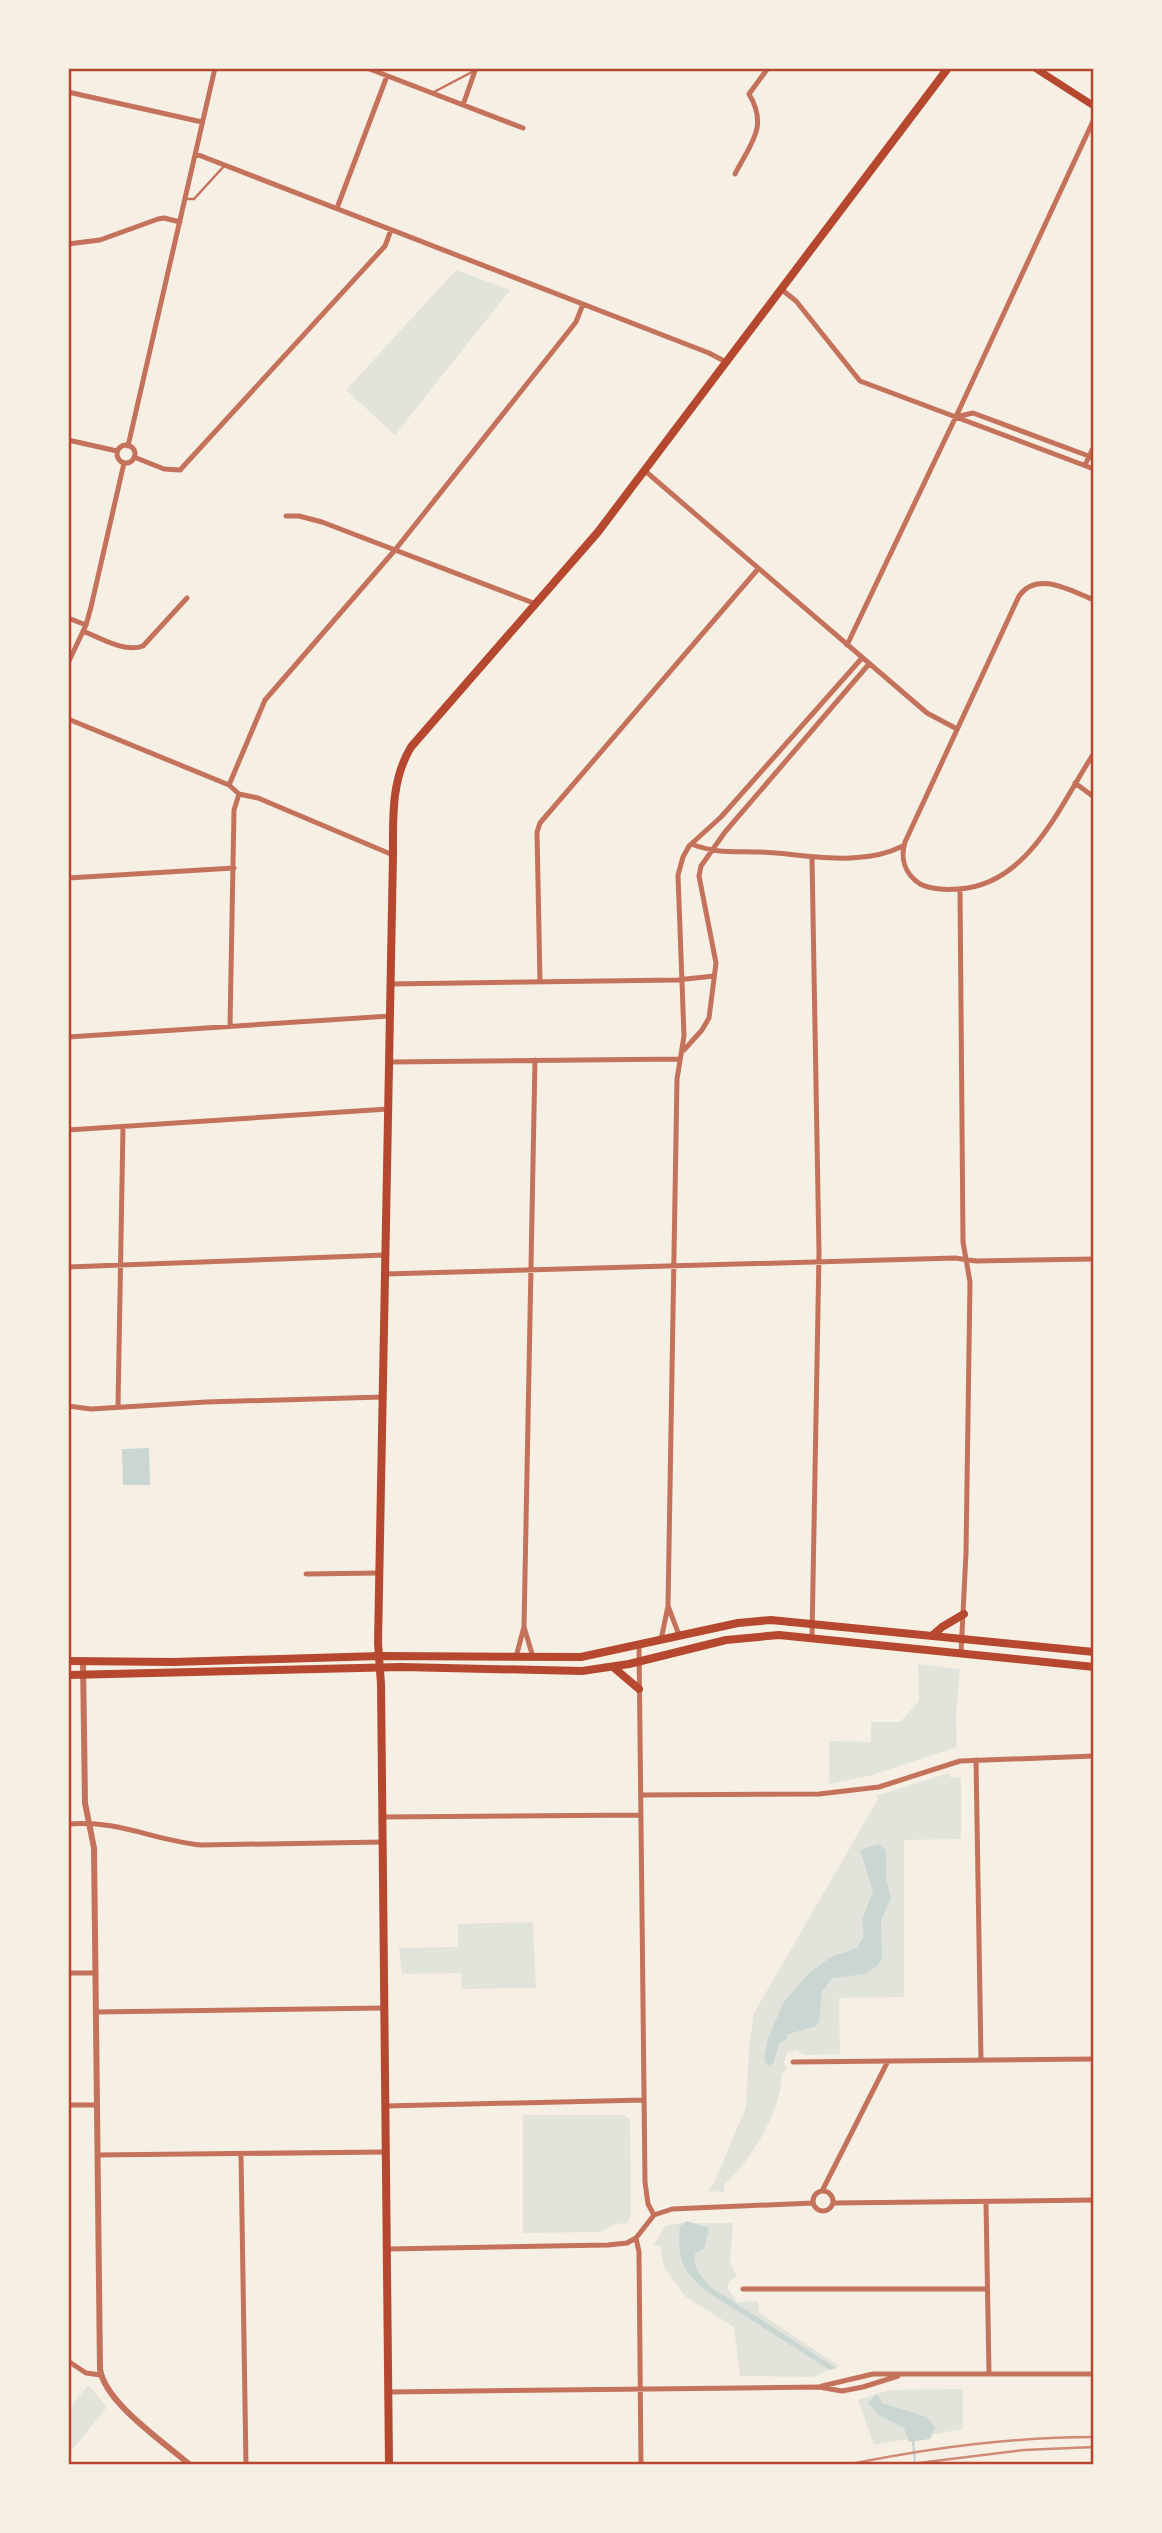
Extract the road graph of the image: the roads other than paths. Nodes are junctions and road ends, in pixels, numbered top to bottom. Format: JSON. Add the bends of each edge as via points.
{"nodes":[{"id":1,"x":215,"y":68,"type":"edge"},
{"id":2,"x":367,"y":68,"type":"edge"},
{"id":3,"x":768,"y":68,"type":"edge"},
{"id":4,"x":948,"y":68,"type":"edge"},
{"id":5,"x":1035,"y":68,"type":"edge"},
{"id":6,"x":476,"y":69,"type":"edge"},
{"id":7,"x":387,"y":76,"type":"junction"},
{"id":8,"x":68,"y":92,"type":"edge"},
{"id":9,"x":432,"y":93,"type":"junction"},
{"id":10,"x":463,"y":106,"type":"junction"},
{"id":11,"x":1094,"y":106,"type":"edge"},
{"id":12,"x":1094,"y":119,"type":"edge"},
{"id":13,"x":202,"y":122,"type":"junction"},
{"id":14,"x":523,"y":128,"type":"dead end"},
{"id":15,"x":196,"y":154,"type":"junction"},
{"id":16,"x":225,"y":165,"type":"junction"},
{"id":17,"x":734,"y":174,"type":"dead end"},
{"id":18,"x":186,"y":199,"type":"junction"},
{"id":19,"x":337,"y":208,"type":"junction"},
{"id":20,"x":180,"y":222,"type":"junction"},
{"id":21,"x":391,"y":230,"type":"junction"},
{"id":22,"x":68,"y":244,"type":"edge"},
{"id":23,"x":781,"y":289,"type":"junction"},
{"id":24,"x":583,"y":304,"type":"junction"},
{"id":25,"x":726,"y":362,"type":"junction"},
{"id":26,"x":956,"y":417,"type":"junction"},
{"id":27,"x":68,"y":440,"type":"edge"},
{"id":28,"x":128,"y":446,"type":"junction"},
{"id":29,"x":1094,"y":446,"type":"edge"},
{"id":30,"x":117,"y":451,"type":"junction"},
{"id":31,"x":134,"y":457,"type":"junction"},
{"id":32,"x":1091,"y":457,"type":"edge"},
{"id":33,"x":124,"y":463,"type":"junction"},
{"id":34,"x":1085,"y":465,"type":"junction"},
{"id":35,"x":1094,"y":469,"type":"edge"},
{"id":36,"x":644,"y":470,"type":"junction"},
{"id":37,"x":286,"y":516,"type":"dead end"},
{"id":38,"x":395,"y":550,"type":"junction"},
{"id":39,"x":758,"y":569,"type":"junction"},
{"id":40,"x":187,"y":598,"type":"dead end"},
{"id":41,"x":1094,"y":600,"type":"edge"},
{"id":42,"x":536,"y":604,"type":"junction"},
{"id":43,"x":68,"y":618,"type":"edge"},
{"id":44,"x":85,"y":628,"type":"junction"},
{"id":45,"x":847,"y":645,"type":"junction"},
{"id":46,"x":862,"y":658,"type":"junction"},
{"id":47,"x":68,"y":663,"type":"edge"},
{"id":48,"x":869,"y":664,"type":"junction"},
{"id":49,"x":68,"y":719,"type":"edge"},
{"id":50,"x":957,"y":729,"type":"junction"},
{"id":51,"x":1094,"y":753,"type":"edge"},
{"id":52,"x":1074,"y":783,"type":"junction"},
{"id":53,"x":229,"y":785,"type":"junction"},
{"id":54,"x":239,"y":794,"type":"junction"},
{"id":55,"x":1094,"y":797,"type":"edge"},
{"id":56,"x":691,"y":844,"type":"junction"},
{"id":57,"x":904,"y":846,"type":"junction"},
{"id":58,"x":711,"y":851,"type":"junction"},
{"id":59,"x":393,"y":855,"type":"junction"},
{"id":60,"x":812,"y":858,"type":"junction"},
{"id":61,"x":234,"y":868,"type":"junction"},
{"id":62,"x":68,"y":878,"type":"edge"},
{"id":63,"x":960,"y":889,"type":"junction"},
{"id":64,"x":714,"y":976,"type":"junction"},
{"id":65,"x":683,"y":979,"type":"junction"},
{"id":66,"x":540,"y":982,"type":"junction"},
{"id":67,"x":390,"y":984,"type":"junction"},
{"id":68,"x":390,"y":1016,"type":"junction"},
{"id":69,"x":230,"y":1026,"type":"junction"},
{"id":70,"x":68,"y":1037,"type":"edge"},
{"id":71,"x":684,"y":1049,"type":"junction"},
{"id":72,"x":680,"y":1059,"type":"junction"},
{"id":73,"x":535,"y":1060,"type":"junction"},
{"id":74,"x":388,"y":1062,"type":"junction"},
{"id":75,"x":388,"y":1109,"type":"junction"},
{"id":76,"x":123,"y":1126,"type":"junction"},
{"id":77,"x":68,"y":1130,"type":"edge"},
{"id":78,"x":385,"y":1255,"type":"junction"},
{"id":79,"x":967,"y":1259,"type":"junction"},
{"id":80,"x":1094,"y":1259,"type":"edge"},
{"id":81,"x":818,"y":1262,"type":"junction"},
{"id":82,"x":121,"y":1264,"type":"junction"},
{"id":83,"x":674,"y":1266,"type":"junction"},
{"id":84,"x":68,"y":1267,"type":"edge"},
{"id":85,"x":531,"y":1270,"type":"junction"},
{"id":86,"x":385,"y":1274,"type":"junction"},
{"id":87,"x":383,"y":1397,"type":"junction"},
{"id":88,"x":68,"y":1406,"type":"edge"},
{"id":89,"x":118,"y":1408,"type":"junction"},
{"id":90,"x":379,"y":1573,"type":"junction"},
{"id":91,"x":306,"y":1574,"type":"dead end"},
{"id":92,"x":668,"y":1606,"type":"junction"},
{"id":93,"x":964,"y":1614,"type":"junction"},
{"id":94,"x":812,"y":1623,"type":"junction"},
{"id":95,"x":524,"y":1627,"type":"junction"},
{"id":96,"x":679,"y":1635,"type":"junction"},
{"id":97,"x":933,"y":1635,"type":"junction"},
{"id":98,"x":812,"y":1637,"type":"junction"},
{"id":99,"x":963,"y":1639,"type":"junction"},
{"id":100,"x":662,"y":1640,"type":"junction"},
{"id":101,"x":639,"y":1645,"type":"junction"},
{"id":102,"x":1094,"y":1652,"type":"edge"},
{"id":103,"x":961,"y":1653,"type":"junction"},
{"id":104,"x":380,"y":1656,"type":"junction"},
{"id":105,"x":516,"y":1658,"type":"junction"},
{"id":106,"x":534,"y":1658,"type":"junction"},
{"id":107,"x":68,"y":1661,"type":"edge"},
{"id":108,"x":83,"y":1661,"type":"junction"},
{"id":109,"x":640,"y":1661,"type":"junction"},
{"id":110,"x":613,"y":1667,"type":"junction"},
{"id":111,"x":1094,"y":1667,"type":"edge"},
{"id":112,"x":380,"y":1668,"type":"junction"},
{"id":113,"x":68,"y":1675,"type":"edge"},
{"id":114,"x":83,"y":1675,"type":"junction"},
{"id":115,"x":639,"y":1689,"type":"junction"},
{"id":116,"x":1094,"y":1756,"type":"edge"},
{"id":117,"x":976,"y":1760,"type":"junction"},
{"id":118,"x":641,"y":1795,"type":"junction"},
{"id":119,"x":640,"y":1815,"type":"junction"},
{"id":120,"x":382,"y":1817,"type":"junction"},
{"id":121,"x":88,"y":1822,"type":"junction"},
{"id":122,"x":68,"y":1824,"type":"edge"},
{"id":123,"x":383,"y":1842,"type":"junction"},
{"id":124,"x":68,"y":1973,"type":"edge"},
{"id":125,"x":96,"y":1973,"type":"junction"},
{"id":126,"x":385,"y":2008,"type":"junction"},
{"id":127,"x":96,"y":2012,"type":"junction"},
{"id":128,"x":1094,"y":2059,"type":"edge"},
{"id":129,"x":981,"y":2060,"type":"junction"},
{"id":130,"x":888,"y":2061,"type":"junction"},
{"id":131,"x":793,"y":2062,"type":"dead end"},
{"id":132,"x":643,"y":2100,"type":"junction"},
{"id":133,"x":68,"y":2105,"type":"edge"},
{"id":134,"x":97,"y":2105,"type":"junction"},
{"id":135,"x":386,"y":2106,"type":"junction"},
{"id":136,"x":386,"y":2152,"type":"junction"},
{"id":137,"x":98,"y":2155,"type":"junction"},
{"id":138,"x":241,"y":2155,"type":"junction"},
{"id":139,"x":822,"y":2191,"type":"junction"},
{"id":140,"x":1094,"y":2200,"type":"edge"},
{"id":141,"x":813,"y":2203,"type":"junction"},
{"id":142,"x":834,"y":2203,"type":"junction"},
{"id":143,"x":986,"y":2203,"type":"junction"},
{"id":144,"x":654,"y":2215,"type":"junction"},
{"id":145,"x":636,"y":2238,"type":"junction"},
{"id":146,"x":388,"y":2249,"type":"junction"},
{"id":147,"x":987,"y":2289,"type":"junction"},
{"id":148,"x":743,"y":2290,"type":"dead end"},
{"id":149,"x":68,"y":2361,"type":"edge"},
{"id":150,"x":989,"y":2374,"type":"junction"},
{"id":151,"x":1094,"y":2374,"type":"edge"},
{"id":152,"x":101,"y":2375,"type":"junction"},
{"id":153,"x":898,"y":2376,"type":"junction"},
{"id":154,"x":819,"y":2387,"type":"junction"},
{"id":155,"x":640,"y":2388,"type":"junction"},
{"id":156,"x":388,"y":2392,"type":"junction"},
{"id":157,"x":190,"y":2465,"type":"edge"},
{"id":158,"x":246,"y":2465,"type":"edge"},
{"id":159,"x":390,"y":2465,"type":"edge"},
{"id":160,"x":641,"y":2465,"type":"edge"}],
"edges":[{"from":1,"to":13,"type":"street"},
{"from":2,"to":7,"type":"street"},
{"from":3,"to":17,"type":"street","via":[[749,94],[759,116],[758,128]]},
{"from":4,"to":23,"type":"main road"},
{"from":5,"to":11,"type":"main road"},
{"from":6,"to":9,"type":"lane"},
{"from":6,"to":10,"type":"street"},
{"from":7,"to":9,"type":"street"},
{"from":7,"to":19,"type":"street"},
{"from":8,"to":13,"type":"street"},
{"from":9,"to":10,"type":"street"},
{"from":10,"to":14,"type":"street"},
{"from":12,"to":26,"type":"street"},
{"from":13,"to":15,"type":"street"},
{"from":15,"to":16,"type":"street"},
{"from":15,"to":18,"type":"street"},
{"from":16,"to":18,"type":"lane","via":[[201,194]]},
{"from":16,"to":19,"type":"street"},
{"from":18,"to":20,"type":"street"},
{"from":19,"to":21,"type":"street"},
{"from":20,"to":22,"type":"street","via":[[158,219],[100,240]]},
{"from":20,"to":28,"type":"street"},
{"from":21,"to":24,"type":"street"},
{"from":21,"to":31,"type":"street","via":[[385,246],[180,470]]},
{"from":23,"to":25,"type":"main road"},
{"from":23,"to":26,"type":"street","via":[[796,300],[857,379]]},
{"from":24,"to":25,"type":"street"},
{"from":24,"to":38,"type":"street","via":[[576,322]]},
{"from":25,"to":36,"type":"main road"},
{"from":26,"to":32,"type":"street","via":[[973,414]]},
{"from":26,"to":34,"type":"street"},
{"from":26,"to":45,"type":"street"},
{"from":27,"to":30,"type":"street"},
{"from":28,"to":30,"type":"street"},
{"from":28,"to":31,"type":"street"},
{"from":29,"to":32,"type":"street"},
{"from":30,"to":33,"type":"street"},
{"from":31,"to":33,"type":"street"},
{"from":32,"to":34,"type":"street"},
{"from":33,"to":44,"type":"street"},
{"from":34,"to":35,"type":"street"},
{"from":36,"to":39,"type":"street"},
{"from":36,"to":42,"type":"main road"},
{"from":37,"to":38,"type":"street","via":[[322,522]]},
{"from":38,"to":42,"type":"street"},
{"from":38,"to":53,"type":"street","via":[[265,700]]},
{"from":39,"to":45,"type":"street"},
{"from":39,"to":66,"type":"street","via":[[540,822]]},
{"from":40,"to":44,"type":"street","via":[[135,649]]},
{"from":41,"to":50,"type":"street","via":[[1051,584],[1025,588]]},
{"from":42,"to":59,"type":"main road","via":[[406,754],[395,790]]},
{"from":43,"to":44,"type":"street"},
{"from":44,"to":47,"type":"street"},
{"from":45,"to":46,"type":"street"},
{"from":46,"to":48,"type":"street"},
{"from":46,"to":56,"type":"street","via":[[721,817]]},
{"from":48,"to":50,"type":"street","via":[[927,713]]},
{"from":48,"to":58,"type":"street"},
{"from":49,"to":53,"type":"street"},
{"from":50,"to":57,"type":"street"},
{"from":51,"to":52,"type":"street"},
{"from":52,"to":55,"type":"street"},
{"from":52,"to":63,"type":"street","via":[[1021,862],[989,881]]},
{"from":53,"to":54,"type":"street"},
{"from":54,"to":59,"type":"street"},
{"from":54,"to":61,"type":"street","via":[[234,810]]},
{"from":56,"to":58,"type":"street"},
{"from":56,"to":65,"type":"street","via":[[678,875]]},
{"from":57,"to":60,"type":"street","via":[[882,855]]},
{"from":57,"to":63,"type":"street","via":[[905,868],[918,882],[933,889]]},
{"from":58,"to":60,"type":"street"},
{"from":58,"to":64,"type":"street","via":[[699,876],[716,957]]},
{"from":59,"to":67,"type":"main road"},
{"from":60,"to":81,"type":"street"},
{"from":61,"to":62,"type":"street"},
{"from":61,"to":69,"type":"street"},
{"from":63,"to":79,"type":"street","via":[[963,1242]]},
{"from":64,"to":65,"type":"street"},
{"from":64,"to":71,"type":"street","via":[[709,1018]]},
{"from":65,"to":66,"type":"street"},
{"from":65,"to":71,"type":"street"},
{"from":66,"to":67,"type":"street"},
{"from":67,"to":68,"type":"main road"},
{"from":68,"to":69,"type":"street"},
{"from":68,"to":74,"type":"main road"},
{"from":69,"to":70,"type":"street"},
{"from":71,"to":72,"type":"street"},
{"from":72,"to":73,"type":"street"},
{"from":72,"to":83,"type":"street"},
{"from":73,"to":74,"type":"street"},
{"from":73,"to":85,"type":"street"},
{"from":74,"to":75,"type":"main road"},
{"from":75,"to":76,"type":"street"},
{"from":75,"to":78,"type":"main road"},
{"from":76,"to":77,"type":"street"},
{"from":76,"to":82,"type":"street"},
{"from":78,"to":82,"type":"street"},
{"from":78,"to":86,"type":"main road"},
{"from":79,"to":80,"type":"street"},
{"from":79,"to":81,"type":"street"},
{"from":79,"to":93,"type":"street","via":[[971,1282]]},
{"from":81,"to":83,"type":"street"},
{"from":81,"to":94,"type":"street"},
{"from":82,"to":84,"type":"street"},
{"from":82,"to":89,"type":"street"},
{"from":83,"to":85,"type":"street"},
{"from":83,"to":92,"type":"street"},
{"from":85,"to":86,"type":"street"},
{"from":85,"to":95,"type":"street"},
{"from":86,"to":87,"type":"main road"},
{"from":87,"to":89,"type":"street"},
{"from":87,"to":90,"type":"main road"},
{"from":88,"to":89,"type":"street"},
{"from":90,"to":91,"type":"street"},
{"from":90,"to":104,"type":"main road"},
{"from":92,"to":96,"type":"street"},
{"from":92,"to":100,"type":"street"},
{"from":93,"to":97,"type":"main road"},
{"from":93,"to":99,"type":"street"},
{"from":94,"to":96,"type":"main road","via":[[763,1620]]},
{"from":94,"to":97,"type":"main road"},
{"from":94,"to":98,"type":"street"},
{"from":95,"to":105,"type":"street"},
{"from":95,"to":106,"type":"street"},
{"from":96,"to":100,"type":"main road"},
{"from":97,"to":99,"type":"main road"},
{"from":98,"to":103,"type":"main road"},
{"from":98,"to":109,"type":"main road","via":[[741,1638]]},
{"from":99,"to":102,"type":"main road"},
{"from":99,"to":103,"type":"street"},
{"from":100,"to":101,"type":"main road"},
{"from":101,"to":106,"type":"main road","via":[[581,1657]]},
{"from":101,"to":109,"type":"street"},
{"from":103,"to":111,"type":"main road"},
{"from":104,"to":105,"type":"main road"},
{"from":104,"to":108,"type":"main road"},
{"from":104,"to":112,"type":"main road"},
{"from":105,"to":106,"type":"main road"},
{"from":107,"to":108,"type":"main road"},
{"from":108,"to":114,"type":"street"},
{"from":109,"to":110,"type":"main road"},
{"from":109,"to":115,"type":"street"},
{"from":110,"to":112,"type":"main road","via":[[568,1672]]},
{"from":110,"to":115,"type":"main road"},
{"from":112,"to":114,"type":"main road"},
{"from":112,"to":120,"type":"main road"},
{"from":113,"to":114,"type":"main road"},
{"from":114,"to":121,"type":"street"},
{"from":115,"to":118,"type":"street"},
{"from":116,"to":117,"type":"street"},
{"from":117,"to":118,"type":"street","via":[[879,1787],[818,1794]]},
{"from":117,"to":129,"type":"street"},
{"from":118,"to":119,"type":"street"},
{"from":119,"to":120,"type":"street"},
{"from":119,"to":132,"type":"street"},
{"from":120,"to":123,"type":"main road"},
{"from":121,"to":122,"type":"street"},
{"from":121,"to":123,"type":"street","via":[[201,1845]]},
{"from":121,"to":125,"type":"street","via":[[94,1849]]},
{"from":123,"to":126,"type":"main road"},
{"from":124,"to":125,"type":"street"},
{"from":125,"to":127,"type":"street"},
{"from":126,"to":127,"type":"street"},
{"from":126,"to":135,"type":"main road"},
{"from":127,"to":134,"type":"street"},
{"from":128,"to":129,"type":"street"},
{"from":129,"to":130,"type":"street"},
{"from":130,"to":131,"type":"street"},
{"from":130,"to":139,"type":"street"},
{"from":132,"to":135,"type":"street"},
{"from":132,"to":144,"type":"street","via":[[646,2196]]},
{"from":133,"to":134,"type":"street"},
{"from":134,"to":137,"type":"street"},
{"from":135,"to":136,"type":"main road"},
{"from":136,"to":138,"type":"street"},
{"from":136,"to":146,"type":"main road"},
{"from":137,"to":138,"type":"street"},
{"from":137,"to":152,"type":"street"},
{"from":138,"to":158,"type":"street"},
{"from":139,"to":141,"type":"street"},
{"from":139,"to":142,"type":"street","via":[[831,2194]]},
{"from":140,"to":143,"type":"street"},
{"from":141,"to":142,"type":"street","via":[[825,2212]]},
{"from":141,"to":144,"type":"street","via":[[692,2207]]},
{"from":142,"to":143,"type":"street"},
{"from":143,"to":147,"type":"street"},
{"from":144,"to":145,"type":"street"},
{"from":145,"to":146,"type":"street","via":[[608,2245]]},
{"from":145,"to":155,"type":"street"},
{"from":146,"to":156,"type":"main road"},
{"from":147,"to":148,"type":"street"},
{"from":147,"to":150,"type":"street"},
{"from":149,"to":152,"type":"street","via":[[86,2373]]},
{"from":150,"to":151,"type":"street"},
{"from":150,"to":153,"type":"street"},
{"from":152,"to":157,"type":"street","via":[[114,2399]]},
{"from":153,"to":154,"type":"street","via":[[873,2374]]},
{"from":153,"to":154,"type":"street","via":[[842,2391]]},
{"from":154,"to":155,"type":"street"},
{"from":155,"to":156,"type":"street"},
{"from":155,"to":160,"type":"street"},
{"from":156,"to":159,"type":"main road"}]}
